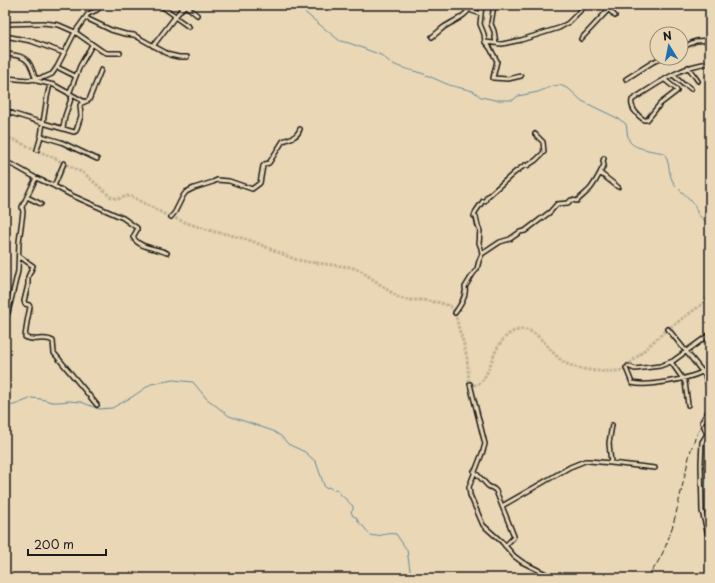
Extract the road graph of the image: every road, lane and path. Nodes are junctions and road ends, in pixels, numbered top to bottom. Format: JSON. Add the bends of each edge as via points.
{"nodes":[{"id":1,"x":102,"y":5,"type":"edge"},
{"id":2,"x":160,"y":5,"type":"edge"},
{"id":3,"x":482,"y":5,"type":"edge"},
{"id":4,"x":494,"y":5,"type":"edge"},
{"id":5,"x":586,"y":5,"type":"edge"},
{"id":6,"x":606,"y":5,"type":"edge"},
{"id":7,"x":470,"y":7,"type":"edge"},
{"id":8,"x":609,"y":9,"type":"junction"},
{"id":9,"x":481,"y":14,"type":"junction"},
{"id":10,"x":197,"y":15,"type":"dead end"},
{"id":11,"x":615,"y":16,"type":"dead end"},
{"id":12,"x":175,"y":17,"type":"junction"},
{"id":13,"x":86,"y":18,"type":"junction"},
{"id":14,"x":5,"y":24,"type":"edge"},
{"id":15,"x":189,"y":27,"type":"dead end"},
{"id":16,"x":75,"y":32,"type":"junction"},
{"id":17,"x":5,"y":36,"type":"edge"},
{"id":18,"x":432,"y":37,"type":"dead end"},
{"id":19,"x":581,"y":39,"type":"dead end"},
{"id":20,"x":710,"y":40,"type":"edge"},
{"id":21,"x":486,"y":42,"type":"junction"},
{"id":22,"x":496,"y":43,"type":"junction"},
{"id":23,"x":689,"y":44,"type":"edge"},
{"id":24,"x":92,"y":45,"type":"junction"},
{"id":25,"x":152,"y":46,"type":"junction"},
{"id":26,"x":64,"y":53,"type":"junction"},
{"id":27,"x":120,"y":53,"type":"dead end"},
{"id":28,"x":5,"y":54,"type":"edge"},
{"id":29,"x":187,"y":57,"type":"dead end"},
{"id":30,"x":710,"y":63,"type":"edge"},
{"id":31,"x":649,"y":65,"type":"edge"},
{"id":32,"x":57,"y":67,"type":"junction"},
{"id":33,"x":688,"y":67,"type":"junction"},
{"id":34,"x":101,"y":70,"type":"dead end"},
{"id":35,"x":673,"y":75,"type":"junction"},
{"id":36,"x":75,"y":76,"type":"junction"},
{"id":37,"x":521,"y":76,"type":"dead end"},
{"id":38,"x":5,"y":78,"type":"edge"},
{"id":39,"x":35,"y":79,"type":"junction"},
{"id":40,"x":626,"y":79,"type":"dead end"},
{"id":41,"x":665,"y":80,"type":"junction"},
{"id":42,"x":698,"y":81,"type":"dead end"},
{"id":43,"x":50,"y":84,"type":"junction"},
{"id":44,"x":691,"y":89,"type":"dead end"},
{"id":45,"x":70,"y":95,"type":"junction"},
{"id":46,"x":84,"y":101,"type":"junction"},
{"id":47,"x":5,"y":110,"type":"edge"},
{"id":48,"x":43,"y":123,"type":"junction"},
{"id":49,"x":63,"y":128,"type":"junction"},
{"id":50,"x":300,"y":130,"type":"dead end"},
{"id":51,"x":535,"y":134,"type":"dead end"},
{"id":52,"x":41,"y":136,"type":"junction"},
{"id":53,"x":37,"y":150,"type":"dead end"},
{"id":54,"x":604,"y":158,"type":"dead end"},
{"id":55,"x":97,"y":159,"type":"dead end"},
{"id":56,"x":5,"y":162,"type":"edge"},
{"id":57,"x":64,"y":163,"type":"dead end"},
{"id":58,"x":600,"y":173,"type":"junction"},
{"id":59,"x":36,"y":178,"type":"junction"},
{"id":60,"x":54,"y":186,"type":"junction"},
{"id":61,"x":618,"y":187,"type":"dead end"},
{"id":62,"x":27,"y":197,"type":"junction"},
{"id":63,"x":41,"y":204,"type":"dead end"},
{"id":64,"x":171,"y":217,"type":"dead end"},
{"id":65,"x":166,"y":253,"type":"dead end"},
{"id":66,"x":482,"y":254,"type":"junction"},
{"id":67,"x":19,"y":256,"type":"junction"},
{"id":68,"x":8,"y":313,"type":"dead end"},
{"id":69,"x":455,"y":313,"type":"dead end"},
{"id":70,"x":668,"y":329,"type":"dead end"},
{"id":71,"x":710,"y":334,"type":"edge"},
{"id":72,"x":686,"y":352,"type":"junction"},
{"id":73,"x":671,"y":362,"type":"junction"},
{"id":74,"x":710,"y":366,"type":"edge"},
{"id":75,"x":702,"y":372,"type":"junction"},
{"id":76,"x":683,"y":378,"type":"junction"},
{"id":77,"x":470,"y":384,"type":"dead end"},
{"id":78,"x":710,"y":392,"type":"edge"},
{"id":79,"x":98,"y":404,"type":"dead end"},
{"id":80,"x":688,"y":406,"type":"dead end"},
{"id":81,"x":710,"y":410,"type":"edge"},
{"id":82,"x":612,"y":425,"type":"dead end"},
{"id":83,"x":710,"y":431,"type":"edge"},
{"id":84,"x":707,"y":434,"type":"junction"},
{"id":85,"x":611,"y":463,"type":"junction"},
{"id":86,"x":655,"y":468,"type":"dead end"},
{"id":87,"x":474,"y":471,"type":"junction"},
{"id":88,"x":502,"y":506,"type":"junction"},
{"id":89,"x":710,"y":543,"type":"edge"},
{"id":90,"x":505,"y":546,"type":"junction"},
{"id":91,"x":558,"y":578,"type":"edge"}],
"edges":[{"from":1,"to":13,"type":"street"},
{"from":2,"to":12,"type":"street"},
{"from":3,"to":9,"type":"street"},
{"from":4,"to":22,"type":"street","via":[[491,24]]},
{"from":5,"to":22,"type":"street","via":[[568,23],[559,28],[521,40]]},
{"from":6,"to":8,"type":"street"},
{"from":7,"to":9,"type":"street","via":[[472,11]]},
{"from":7,"to":18,"type":"street","via":[[461,17]]},
{"from":8,"to":11,"type":"street"},
{"from":8,"to":19,"type":"street"},
{"from":9,"to":21,"type":"street","via":[[480,24]]},
{"from":10,"to":12,"type":"street","via":[[185,5]]},
{"from":12,"to":15,"type":"street"},
{"from":12,"to":25,"type":"street"},
{"from":13,"to":16,"type":"street"},
{"from":13,"to":25,"type":"street","via":[[111,30],[134,35]]},
{"from":14,"to":16,"type":"street","via":[[52,24]]},
{"from":16,"to":24,"type":"street"},
{"from":16,"to":26,"type":"street"},
{"from":17,"to":26,"type":"street","via":[[31,41]]},
{"from":20,"to":23,"type":"street"},
{"from":21,"to":22,"type":"street"},
{"from":21,"to":37,"type":"street","via":[[497,60],[493,78],[508,79]]},
{"from":24,"to":27,"type":"street","via":[[107,53]]},
{"from":24,"to":36,"type":"street"},
{"from":25,"to":29,"type":"street","via":[[170,55]]},
{"from":26,"to":32,"type":"street"},
{"from":28,"to":39,"type":"street","via":[[20,56],[27,60]]},
{"from":30,"to":33,"type":"street"},
{"from":31,"to":40,"type":"street"},
{"from":32,"to":36,"type":"street"},
{"from":32,"to":39,"type":"street","via":[[50,76]]},
{"from":33,"to":35,"type":"street"},
{"from":33,"to":42,"type":"street"},
{"from":34,"to":46,"type":"street","via":[[90,98]]},
{"from":35,"to":41,"type":"street"},
{"from":35,"to":44,"type":"street"},
{"from":36,"to":45,"type":"street"},
{"from":38,"to":39,"type":"street"},
{"from":39,"to":43,"type":"street"},
{"from":41,"to":41,"type":"street","via":[[631,101],[637,114],[644,120],[677,91]]},
{"from":43,"to":45,"type":"street"},
{"from":43,"to":48,"type":"street"},
{"from":45,"to":46,"type":"street"},
{"from":45,"to":49,"type":"street"},
{"from":46,"to":49,"type":"street","via":[[80,105],[81,116],[76,131]]},
{"from":47,"to":48,"type":"street"},
{"from":48,"to":49,"type":"street"},
{"from":48,"to":52,"type":"street"},
{"from":50,"to":64,"type":"street","via":[[292,138],[283,141],[269,163],[263,166],[260,183],[252,189],[229,181],[216,180],[186,192]]},
{"from":51,"to":66,"type":"street","via":[[543,142],[544,152],[514,173],[483,201],[476,211],[474,216],[480,232]]},
{"from":52,"to":53,"type":"street"},
{"from":52,"to":55,"type":"street","via":[[61,142]]},
{"from":54,"to":58,"type":"street"},
{"from":56,"to":59,"type":"street"},
{"from":57,"to":60,"type":"street"},
{"from":58,"to":61,"type":"street"},
{"from":58,"to":66,"type":"street","via":[[577,201],[558,204],[525,231],[498,243]]},
{"from":59,"to":60,"type":"street"},
{"from":59,"to":62,"type":"street"},
{"from":60,"to":65,"type":"street","via":[[123,218],[137,228],[132,238],[134,240]]},
{"from":62,"to":63,"type":"street"},
{"from":62,"to":67,"type":"street","via":[[22,207]]},
{"from":66,"to":69,"type":"street","via":[[478,269],[467,283],[462,303]]},
{"from":67,"to":68,"type":"street"},
{"from":67,"to":79,"type":"street","via":[[33,266],[28,277],[24,300],[30,307],[25,337],[33,340],[48,338],[53,341],[54,353]]},
{"from":70,"to":72,"type":"street"},
{"from":71,"to":72,"type":"street"},
{"from":72,"to":73,"type":"street"},
{"from":72,"to":75,"type":"street"},
{"from":73,"to":76,"type":"street"},
{"from":73,"to":76,"type":"street","via":[[659,367],[627,367],[631,382],[658,383]]},
{"from":74,"to":75,"type":"street"},
{"from":75,"to":76,"type":"street"},
{"from":75,"to":78,"type":"street","via":[[706,376]]},
{"from":76,"to":80,"type":"street"},
{"from":77,"to":87,"type":"street","via":[[485,444]]},
{"from":81,"to":84,"type":"street","via":[[702,422]]},
{"from":82,"to":85,"type":"street","via":[[609,443]]},
{"from":83,"to":84,"type":"street"},
{"from":84,"to":89,"type":"street","via":[[701,446],[702,511]]},
{"from":85,"to":86,"type":"street"},
{"from":85,"to":88,"type":"street","via":[[589,461],[570,467]]},
{"from":87,"to":88,"type":"street","via":[[496,491]]},
{"from":87,"to":90,"type":"street","via":[[469,486],[470,495],[483,525]]},
{"from":88,"to":90,"type":"street","via":[[514,536]]},
{"from":90,"to":91,"type":"street","via":[[522,562]]}]}
